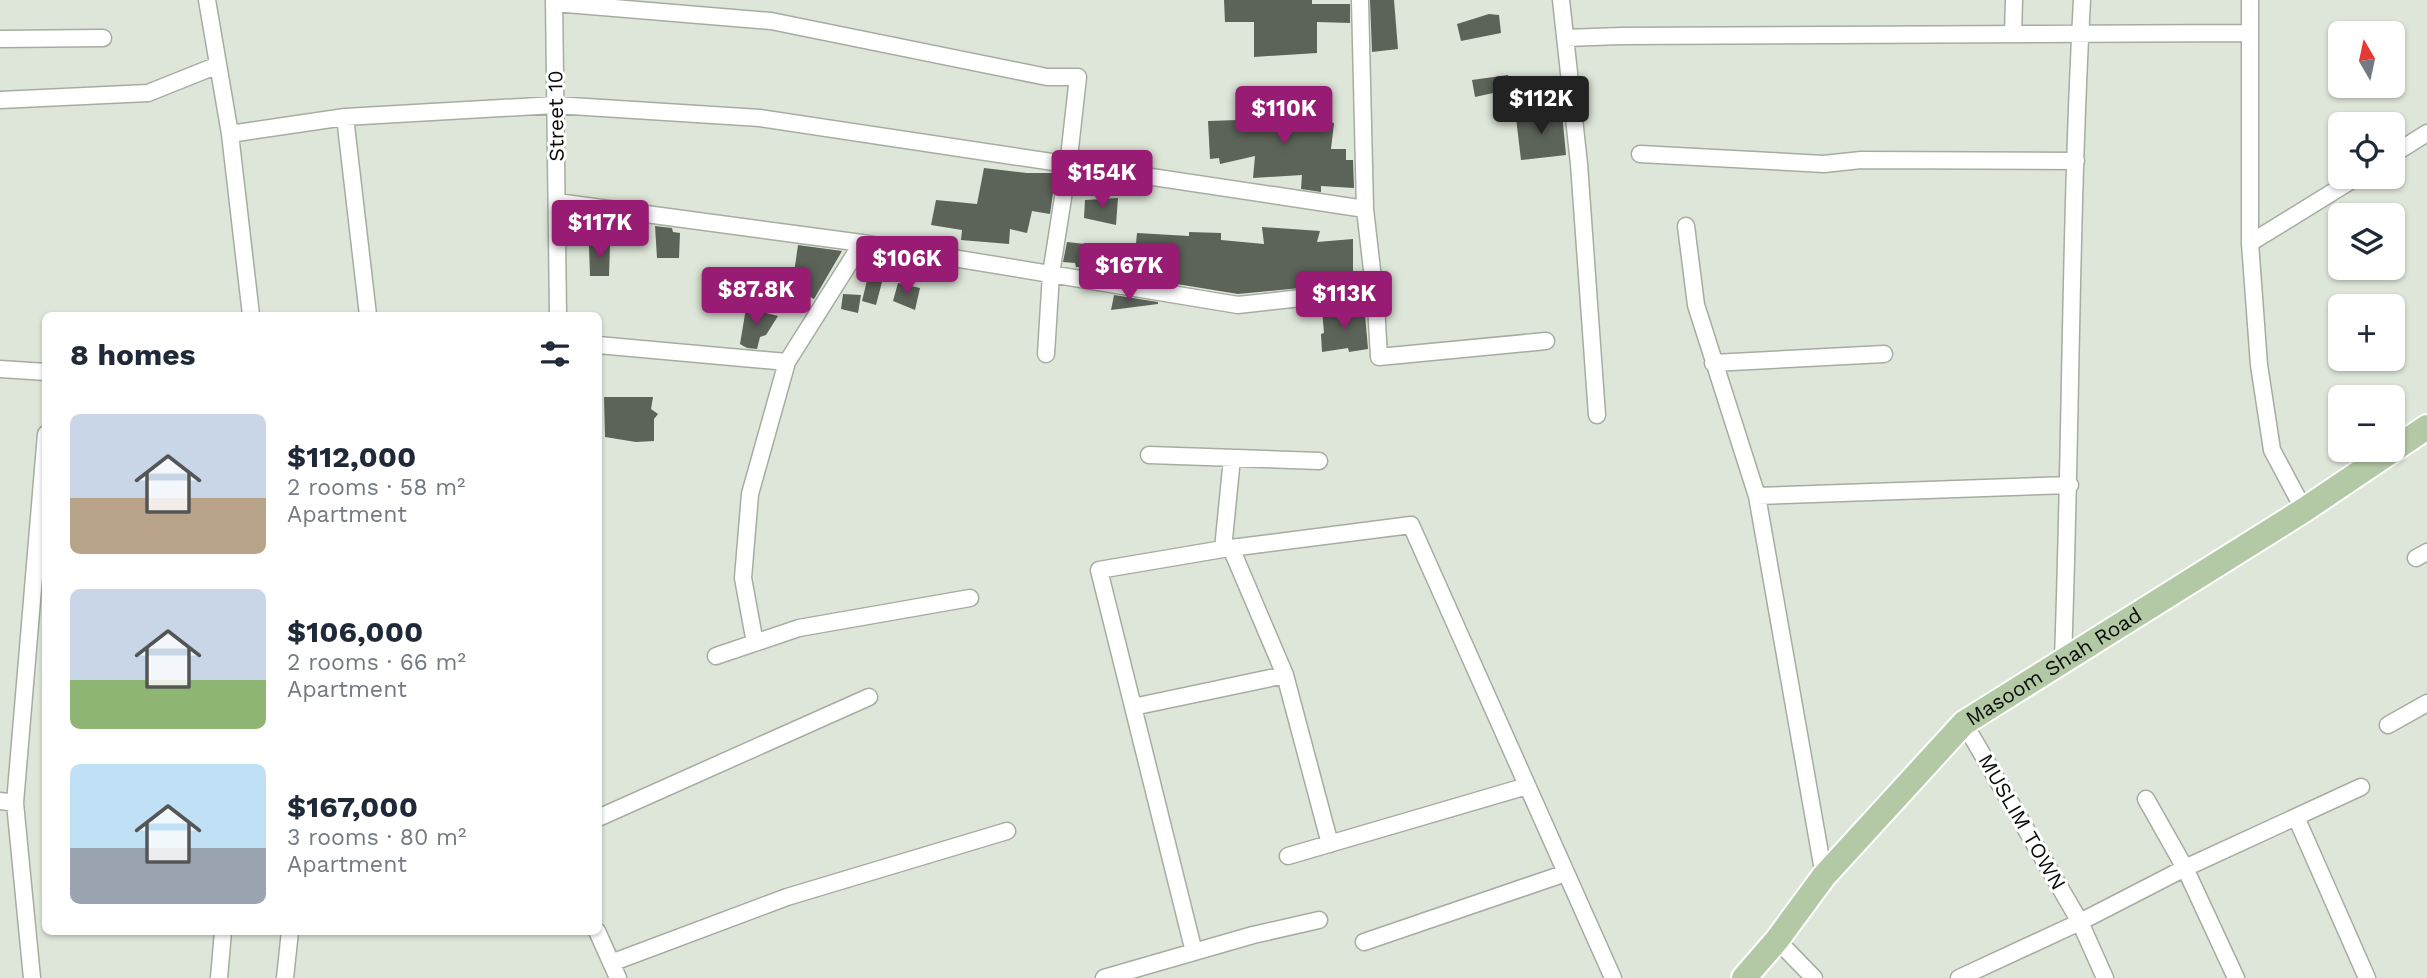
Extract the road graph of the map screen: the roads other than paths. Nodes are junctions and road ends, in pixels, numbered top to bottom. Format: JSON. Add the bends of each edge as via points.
{"nodes":[{"id":1,"x":207,"y":0,"type":"edge"},
{"id":2,"x":1360,"y":0,"type":"edge"},
{"id":3,"x":1561,"y":0,"type":"edge"},
{"id":4,"x":2014,"y":0,"type":"edge"},
{"id":5,"x":2081,"y":0,"type":"edge"},
{"id":6,"x":2250,"y":0,"type":"edge"},
{"id":7,"x":554,"y":1,"type":"edge"},
{"id":8,"x":2250,"y":33,"type":"junction"},
{"id":9,"x":2013,"y":34,"type":"junction"},
{"id":10,"x":2080,"y":34,"type":"junction"},
{"id":11,"x":103,"y":38,"type":"dead end"},
{"id":12,"x":1565,"y":38,"type":"junction"},
{"id":13,"x":0,"y":39,"type":"edge"},
{"id":14,"x":218,"y":65,"type":"junction"},
{"id":15,"x":0,"y":100,"type":"edge"},
{"id":16,"x":555,"y":105,"type":"junction"},
{"id":17,"x":345,"y":117,"type":"junction"},
{"id":18,"x":2427,"y":133,"type":"edge"},
{"id":19,"x":230,"y":134,"type":"junction"},
{"id":20,"x":2405,"y":147,"type":"edge"},
{"id":21,"x":1640,"y":154,"type":"dead end"},
{"id":22,"x":2076,"y":160,"type":"junction"},
{"id":23,"x":1068,"y":166,"type":"junction"},
{"id":24,"x":2338,"y":189,"type":"edge"},
{"id":25,"x":557,"y":202,"type":"junction"},
{"id":26,"x":1365,"y":209,"type":"junction"},
{"id":27,"x":1686,"y":226,"type":"dead end"},
{"id":28,"x":862,"y":243,"type":"junction"},
{"id":29,"x":2250,"y":243,"type":"junction"},
{"id":30,"x":1051,"y":274,"type":"junction"},
{"id":31,"x":1377,"y":305,"type":"junction"},
{"id":32,"x":251,"y":312,"type":"edge"},
{"id":33,"x":368,"y":312,"type":"edge"},
{"id":34,"x":558,"y":312,"type":"edge"},
{"id":35,"x":1546,"y":341,"type":"dead end"},
{"id":36,"x":602,"y":345,"type":"edge"},
{"id":37,"x":1046,"y":354,"type":"dead end"},
{"id":38,"x":1884,"y":354,"type":"dead end"},
{"id":39,"x":787,"y":362,"type":"junction"},
{"id":40,"x":1713,"y":363,"type":"junction"},
{"id":41,"x":0,"y":369,"type":"edge"},
{"id":42,"x":42,"y":372,"type":"edge"},
{"id":43,"x":1597,"y":415,"type":"dead end"},
{"id":44,"x":2427,"y":427,"type":"edge"},
{"id":45,"x":1149,"y":455,"type":"dead end"},
{"id":46,"x":1232,"y":458,"type":"junction"},
{"id":47,"x":1319,"y":461,"type":"dead end"},
{"id":48,"x":42,"y":472,"type":"edge"},
{"id":49,"x":2070,"y":485,"type":"junction"},
{"id":50,"x":1757,"y":496,"type":"junction"},
{"id":51,"x":2304,"y":510,"type":"junction"},
{"id":52,"x":1227,"y":548,"type":"junction"},
{"id":53,"x":970,"y":598,"type":"dead end"},
{"id":54,"x":755,"y":643,"type":"junction"},
{"id":55,"x":716,"y":656,"type":"dead end"},
{"id":56,"x":2063,"y":659,"type":"junction"},
{"id":57,"x":1284,"y":675,"type":"junction"},
{"id":58,"x":869,"y":697,"type":"dead end"},
{"id":59,"x":2427,"y":704,"type":"edge"},
{"id":60,"x":1133,"y":707,"type":"junction"},
{"id":61,"x":1964,"y":723,"type":"junction"},
{"id":62,"x":2388,"y":725,"type":"dead end"},
{"id":63,"x":1527,"y":786,"type":"junction"},
{"id":64,"x":2361,"y":787,"type":"dead end"},
{"id":65,"x":2146,"y":799,"type":"dead end"},
{"id":66,"x":7,"y":802,"type":"edge"},
{"id":67,"x":602,"y":816,"type":"edge"},
{"id":68,"x":2296,"y":817,"type":"junction"},
{"id":69,"x":1007,"y":831,"type":"dead end"},
{"id":70,"x":1330,"y":844,"type":"junction"},
{"id":71,"x":1288,"y":856,"type":"dead end"},
{"id":72,"x":2185,"y":868,"type":"junction"},
{"id":73,"x":1566,"y":873,"type":"junction"},
{"id":74,"x":1824,"y":876,"type":"junction"},
{"id":75,"x":1319,"y":920,"type":"dead end"},
{"id":76,"x":2080,"y":922,"type":"junction"},
{"id":77,"x":223,"y":935,"type":"edge"},
{"id":78,"x":290,"y":935,"type":"edge"},
{"id":79,"x":599,"y":935,"type":"edge"},
{"id":80,"x":1777,"y":940,"type":"junction"},
{"id":81,"x":1364,"y":942,"type":"dead end"},
{"id":82,"x":1194,"y":952,"type":"junction"},
{"id":83,"x":611,"y":963,"type":"junction"},
{"id":84,"x":1967,"y":976,"type":"edge"},
{"id":85,"x":32,"y":978,"type":"edge"},
{"id":86,"x":219,"y":978,"type":"edge"},
{"id":87,"x":285,"y":978,"type":"edge"},
{"id":88,"x":618,"y":978,"type":"edge"},
{"id":89,"x":1104,"y":978,"type":"edge"},
{"id":90,"x":1613,"y":978,"type":"edge"},
{"id":91,"x":1744,"y":978,"type":"edge"},
{"id":92,"x":1814,"y":978,"type":"edge"},
{"id":93,"x":2105,"y":978,"type":"edge"},
{"id":94,"x":2236,"y":978,"type":"edge"},
{"id":95,"x":2367,"y":978,"type":"edge"}],
"edges":[{"from":1,"to":14,"type":"street"},
{"from":2,"to":26,"type":"street"},
{"from":3,"to":12,"type":"street"},
{"from":4,"to":9,"type":"street"},
{"from":5,"to":10,"type":"street"},
{"from":6,"to":8,"type":"street"},
{"from":7,"to":16,"type":"street","name":"Street 10"},
{"from":7,"to":23,"type":"street","via":[[771,20],[1047,78],[1078,77]]},
{"from":8,"to":10,"type":"street"},
{"from":8,"to":29,"type":"street"},
{"from":9,"to":10,"type":"street"},
{"from":9,"to":12,"type":"street"},
{"from":10,"to":22,"type":"street"},
{"from":11,"to":13,"type":"street"},
{"from":12,"to":43,"type":"street"},
{"from":14,"to":15,"type":"street","via":[[148,93]]},
{"from":14,"to":19,"type":"street"},
{"from":16,"to":17,"type":"street"},
{"from":16,"to":23,"type":"street","via":[[760,118]]},
{"from":16,"to":25,"type":"street","name":"Street 10"},
{"from":17,"to":19,"type":"street"},
{"from":17,"to":33,"type":"street"},
{"from":18,"to":20,"type":"street"},
{"from":19,"to":32,"type":"street"},
{"from":21,"to":22,"type":"street","via":[[1825,164]]},
{"from":22,"to":49,"type":"street"},
{"from":23,"to":26,"type":"street"},
{"from":23,"to":30,"type":"street"},
{"from":24,"to":29,"type":"street"},
{"from":25,"to":28,"type":"street"},
{"from":25,"to":34,"type":"street","name":"Street 10"},
{"from":26,"to":31,"type":"street"},
{"from":27,"to":40,"type":"street","via":[[1696,305]]},
{"from":28,"to":30,"type":"street"},
{"from":28,"to":39,"type":"street"},
{"from":29,"to":51,"type":"street","via":[[2259,365],[2272,450]]},
{"from":30,"to":31,"type":"street","via":[[1238,305],[1301,298]]},
{"from":30,"to":37,"type":"street"},
{"from":31,"to":35,"type":"street","via":[[1379,357]]},
{"from":36,"to":39,"type":"street"},
{"from":38,"to":40,"type":"street"},
{"from":39,"to":54,"type":"street","via":[[750,494],[743,578]]},
{"from":40,"to":50,"type":"street"},
{"from":41,"to":42,"type":"street"},
{"from":44,"to":51,"type":"main road","name":"Masoom Shah Road"},
{"from":45,"to":46,"type":"street"},
{"from":46,"to":47,"type":"street"},
{"from":46,"to":52,"type":"street"},
{"from":48,"to":66,"type":"street"},
{"from":49,"to":50,"type":"street"},
{"from":49,"to":56,"type":"street"},
{"from":50,"to":74,"type":"street"},
{"from":51,"to":56,"type":"main road","name":"Masoom Shah Road"},
{"from":52,"to":57,"type":"street"},
{"from":52,"to":60,"type":"street","via":[[1099,570]]},
{"from":52,"to":63,"type":"street","via":[[1411,525]]},
{"from":53,"to":54,"type":"street","via":[[799,628]]},
{"from":54,"to":55,"type":"street"},
{"from":56,"to":61,"type":"main road","name":"Masoom Shah Road"},
{"from":57,"to":60,"type":"street"},
{"from":57,"to":70,"type":"street"},
{"from":58,"to":67,"type":"street"},
{"from":59,"to":62,"type":"street"},
{"from":60,"to":82,"type":"street"},
{"from":61,"to":74,"type":"main road","name":"Masoom Shah Road"},
{"from":61,"to":76,"type":"street","name":"MUSLIM TOWN"},
{"from":63,"to":70,"type":"street"},
{"from":63,"to":73,"type":"street"},
{"from":64,"to":68,"type":"street"},
{"from":65,"to":72,"type":"street"},
{"from":66,"to":85,"type":"street"},
{"from":68,"to":72,"type":"street"},
{"from":68,"to":95,"type":"street"},
{"from":69,"to":83,"type":"street","via":[[787,897]]},
{"from":70,"to":71,"type":"street"},
{"from":72,"to":76,"type":"street"},
{"from":72,"to":94,"type":"street"},
{"from":73,"to":81,"type":"street"},
{"from":73,"to":90,"type":"street"},
{"from":74,"to":80,"type":"main road","name":"Masoom Shah Road"},
{"from":75,"to":82,"type":"street"},
{"from":76,"to":84,"type":"street"},
{"from":76,"to":93,"type":"street","name":"MUSLIM TOWN"},
{"from":77,"to":86,"type":"street"},
{"from":78,"to":87,"type":"street"},
{"from":79,"to":83,"type":"street"},
{"from":80,"to":91,"type":"main road","name":"Masoom Shah Road"},
{"from":80,"to":92,"type":"street"},
{"from":82,"to":89,"type":"street"},
{"from":83,"to":88,"type":"street"}]}
